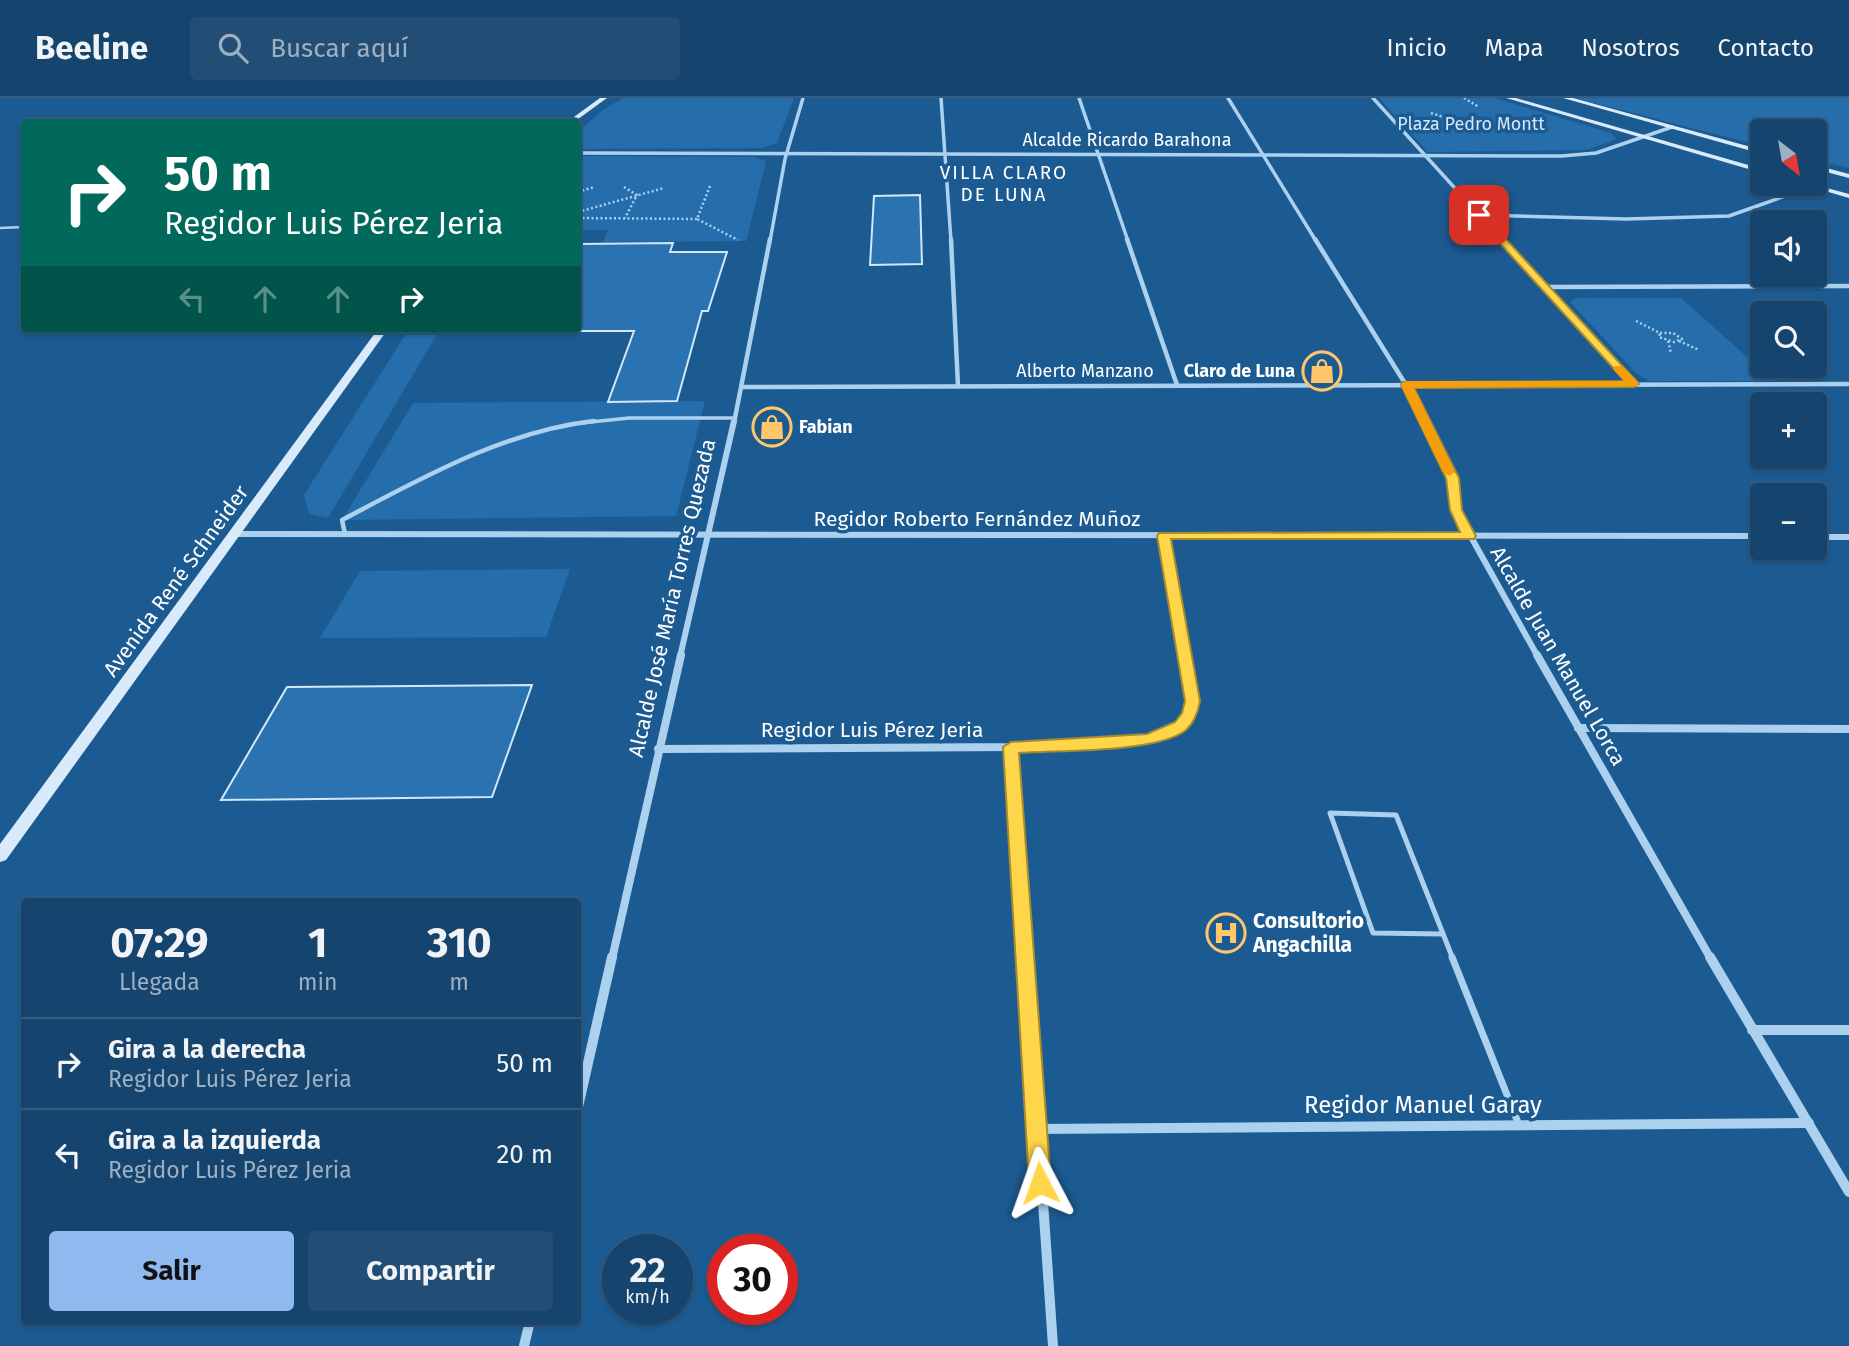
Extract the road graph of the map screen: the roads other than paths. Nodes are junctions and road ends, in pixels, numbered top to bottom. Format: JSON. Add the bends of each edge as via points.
{"nodes":[{"id":1,"x":604,"y":98,"type":"edge"},
{"id":2,"x":803,"y":98,"type":"edge"},
{"id":3,"x":941,"y":98,"type":"edge"},
{"id":4,"x":1079,"y":98,"type":"edge"},
{"id":5,"x":1228,"y":98,"type":"edge"},
{"id":6,"x":1373,"y":98,"type":"edge"},
{"id":7,"x":1509,"y":98,"type":"edge"},
{"id":8,"x":1566,"y":98,"type":"edge"},
{"id":9,"x":574,"y":119,"type":"edge"},
{"id":10,"x":1672,"y":127,"type":"junction"},
{"id":11,"x":1645,"y":137,"type":"junction"},
{"id":12,"x":1750,"y":149,"type":"edge"},
{"id":13,"x":581,"y":153,"type":"edge"},
{"id":14,"x":787,"y":153,"type":"junction"},
{"id":15,"x":947,"y":153,"type":"junction"},
{"id":16,"x":1098,"y":154,"type":"junction"},
{"id":17,"x":1261,"y":154,"type":"junction"},
{"id":18,"x":1424,"y":156,"type":"junction"},
{"id":19,"x":1750,"y":168,"type":"edge"},
{"id":20,"x":1827,"y":170,"type":"edge"},
{"id":21,"x":1849,"y":176,"type":"edge"},
{"id":22,"x":1827,"y":190,"type":"edge"},
{"id":23,"x":1781,"y":196,"type":"edge"},
{"id":24,"x":1849,"y":196,"type":"edge"},
{"id":25,"x":1479,"y":215,"type":"junction"},
{"id":26,"x":21,"y":227,"type":"edge"},
{"id":27,"x":0,"y":228,"type":"edge"},
{"id":28,"x":1849,"y":286,"type":"edge"},
{"id":29,"x":1546,"y":287,"type":"junction"},
{"id":30,"x":380,"y":333,"type":"edge"},
{"id":31,"x":1634,"y":384,"type":"junction"},
{"id":32,"x":1849,"y":384,"type":"edge"},
{"id":33,"x":1177,"y":385,"type":"junction"},
{"id":34,"x":1406,"y":385,"type":"junction"},
{"id":35,"x":958,"y":386,"type":"junction"},
{"id":36,"x":742,"y":387,"type":"junction"},
{"id":37,"x":733,"y":418,"type":"junction"},
{"id":38,"x":234,"y":534,"type":"junction"},
{"id":39,"x":345,"y":534,"type":"junction"},
{"id":40,"x":707,"y":534,"type":"junction"},
{"id":41,"x":1164,"y":536,"type":"junction"},
{"id":42,"x":1469,"y":536,"type":"junction"},
{"id":43,"x":1750,"y":537,"type":"edge"},
{"id":44,"x":1827,"y":537,"type":"edge"},
{"id":45,"x":1849,"y":537,"type":"edge"},
{"id":46,"x":1578,"y":728,"type":"junction"},
{"id":47,"x":1849,"y":729,"type":"edge"},
{"id":48,"x":1011,"y":747,"type":"junction"},
{"id":49,"x":658,"y":749,"type":"junction"},
{"id":50,"x":0,"y":856,"type":"edge"},
{"id":51,"x":1443,"y":934,"type":"junction"},
{"id":52,"x":1752,"y":1030,"type":"junction"},
{"id":53,"x":1849,"y":1030,"type":"edge"},
{"id":54,"x":581,"y":1094,"type":"edge"},
{"id":55,"x":1810,"y":1123,"type":"junction"},
{"id":56,"x":1519,"y":1125,"type":"junction"},
{"id":57,"x":1036,"y":1129,"type":"junction"},
{"id":58,"x":1849,"y":1192,"type":"edge"},
{"id":59,"x":529,"y":1325,"type":"edge"},
{"id":60,"x":524,"y":1346,"type":"edge"},
{"id":61,"x":1053,"y":1346,"type":"edge"}],
"edges":[{"from":1,"to":9,"type":"main road"},
{"from":2,"to":14,"type":"street","name":"Alcalde José María Torres Quezada"},
{"from":3,"to":15,"type":"street"},
{"from":4,"to":16,"type":"street"},
{"from":5,"to":17,"type":"street","name":"Alcalde Juan Manuel Lorca"},
{"from":6,"to":18,"type":"street"},
{"from":7,"to":11,"type":"main road"},
{"from":8,"to":10,"type":"main road"},
{"from":10,"to":11,"type":"street","name":"Alcalde Ricardo Barahona"},
{"from":10,"to":12,"type":"main road"},
{"from":11,"to":18,"type":"street","name":"Alcalde Ricardo Barahona","via":[[1597,153]]},
{"from":11,"to":19,"type":"main road"},
{"from":13,"to":14,"type":"street","name":"Alcalde Ricardo Barahona"},
{"from":14,"to":15,"type":"street","name":"Alcalde Ricardo Barahona"},
{"from":14,"to":36,"type":"street","name":"Alcalde José María Torres Quezada"},
{"from":15,"to":16,"type":"street","name":"Alcalde Ricardo Barahona"},
{"from":15,"to":35,"type":"street"},
{"from":16,"to":17,"type":"street","name":"Alcalde Ricardo Barahona"},
{"from":16,"to":33,"type":"street"},
{"from":17,"to":18,"type":"street","name":"Alcalde Ricardo Barahona"},
{"from":17,"to":34,"type":"street","name":"Alcalde Juan Manuel Lorca"},
{"from":18,"to":25,"type":"street"},
{"from":20,"to":21,"type":"main road"},
{"from":22,"to":24,"type":"main road"},
{"from":23,"to":25,"type":"street","via":[[1729,216]]},
{"from":25,"to":29,"type":"street"},
{"from":26,"to":27,"type":"lane"},
{"from":28,"to":29,"type":"street"},
{"from":29,"to":31,"type":"street"},
{"from":30,"to":38,"type":"main road","name":"Avenida René Schneider"},
{"from":31,"to":32,"type":"street","name":"Alberto Manzano"},
{"from":31,"to":34,"type":"street","name":"Alberto Manzano"},
{"from":33,"to":34,"type":"street","name":"Alberto Manzano"},
{"from":33,"to":35,"type":"street","name":"Alberto Manzano"},
{"from":34,"to":42,"type":"street","name":"Alcalde Juan Manuel Lorca","via":[[1452,478],[1456,510]]},
{"from":35,"to":36,"type":"street","name":"Alberto Manzano"},
{"from":36,"to":37,"type":"street","name":"Alcalde José María Torres Quezada"},
{"from":37,"to":39,"type":"lane","via":[[600,421],[497,444],[342,520]]},
{"from":37,"to":40,"type":"street","name":"Alcalde José María Torres Quezada"},
{"from":38,"to":39,"type":"street","name":"Regidor Roberto Fernández Muñoz"},
{"from":38,"to":50,"type":"main road","name":"Avenida René Schneider"},
{"from":39,"to":40,"type":"street","name":"Regidor Roberto Fernández Muñoz"},
{"from":40,"to":41,"type":"street","name":"Regidor Roberto Fernández Muñoz"},
{"from":40,"to":49,"type":"street","name":"Alcalde José María Torres Quezada"},
{"from":41,"to":42,"type":"street","name":"Regidor Roberto Fernández Muñoz"},
{"from":41,"to":48,"type":"street","name":"Regidor Luis Pérez Jeria","via":[[1193,701],[1190,714],[1181,726],[1147,739]]},
{"from":42,"to":43,"type":"street","name":"Regidor Roberto Fernández Muñoz"},
{"from":42,"to":46,"type":"street","name":"Alcalde Juan Manuel Lorca"},
{"from":44,"to":45,"type":"street"},
{"from":46,"to":47,"type":"street"},
{"from":46,"to":52,"type":"street","name":"Alcalde Juan Manuel Lorca"},
{"from":48,"to":49,"type":"street","name":"Regidor Luis Pérez Jeria"},
{"from":48,"to":57,"type":"street"},
{"from":49,"to":54,"type":"street","name":"Alcalde José María Torres Quezada"},
{"from":51,"to":51,"type":"lane","via":[[1395,815],[1330,813],[1373,933]]},
{"from":51,"to":56,"type":"lane"},
{"from":52,"to":53,"type":"street"},
{"from":52,"to":55,"type":"street","name":"Alcalde Juan Manuel Lorca"},
{"from":55,"to":56,"type":"street","name":"Regidor Manuel Garay"},
{"from":55,"to":58,"type":"street","name":"Alcalde Juan Manuel Lorca"},
{"from":56,"to":57,"type":"street","name":"Regidor Manuel Garay"},
{"from":57,"to":61,"type":"street"},
{"from":59,"to":60,"type":"street"}]}
